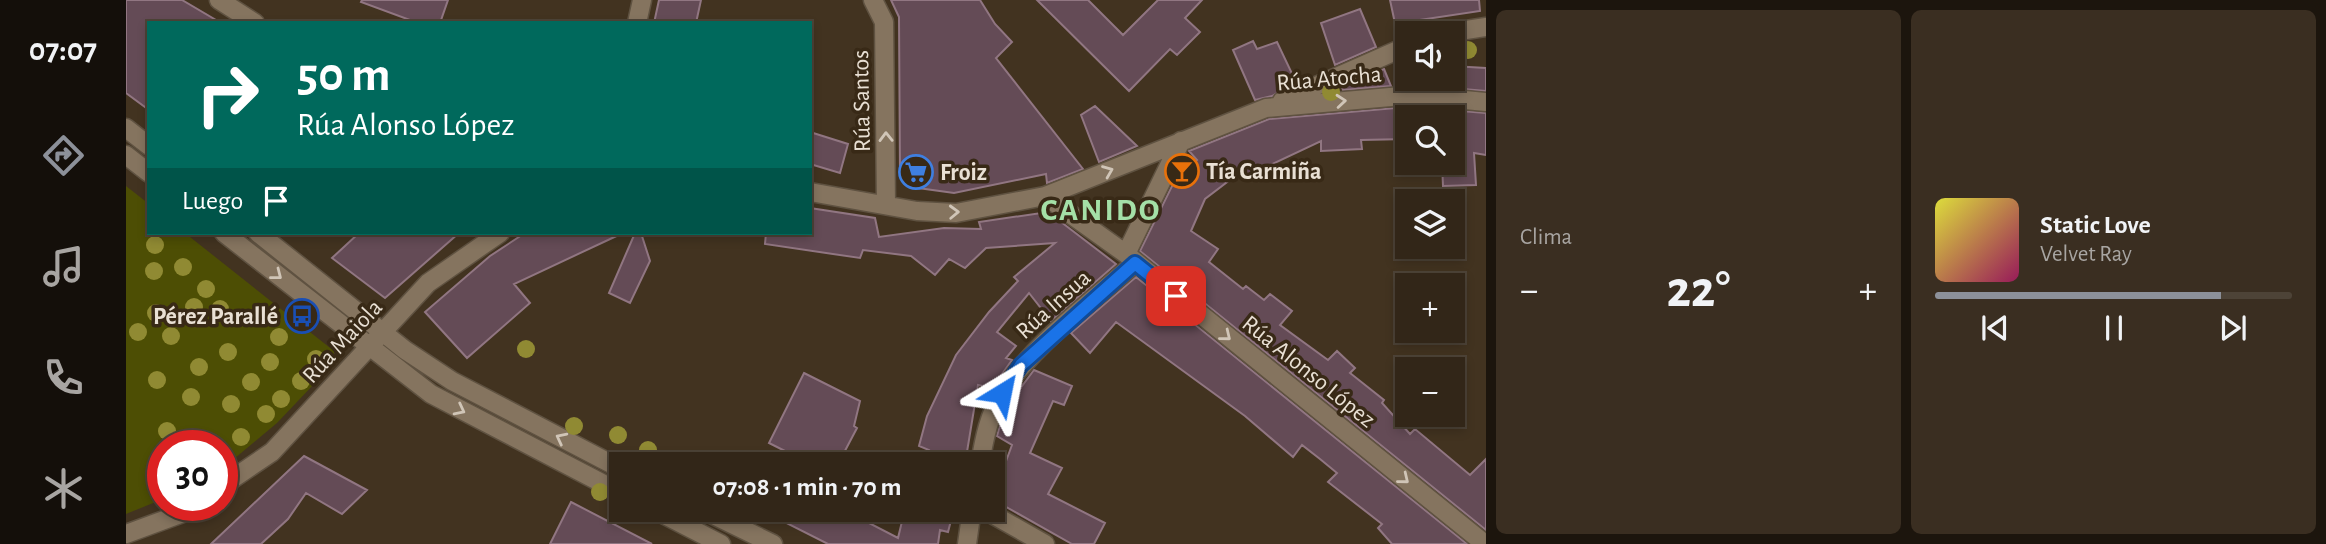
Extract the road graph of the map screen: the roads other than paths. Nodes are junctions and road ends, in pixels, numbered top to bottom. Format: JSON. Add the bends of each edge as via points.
{"nodes":[{"id":1,"x":219,"y":0,"type":"edge"},
{"id":2,"x":642,"y":0,"type":"edge"},
{"id":3,"x":873,"y":0,"type":"edge"},
{"id":4,"x":252,"y":21,"type":"edge"},
{"id":5,"x":637,"y":21,"type":"edge"},
{"id":6,"x":1486,"y":27,"type":"edge"},
{"id":7,"x":1465,"y":30,"type":"edge"},
{"id":8,"x":1395,"y":51,"type":"edge"},
{"id":9,"x":1486,"y":102,"type":"edge"},
{"id":10,"x":1266,"y":108,"type":"junction"},
{"id":11,"x":126,"y":128,"type":"edge"},
{"id":12,"x":1181,"y":141,"type":"junction"},
{"id":13,"x":147,"y":144,"type":"edge"},
{"id":14,"x":126,"y":155,"type":"edge"},
{"id":15,"x":147,"y":171,"type":"edge"},
{"id":16,"x":812,"y":192,"type":"edge"},
{"id":17,"x":1045,"y":196,"type":"junction"},
{"id":18,"x":886,"y":205,"type":"junction"},
{"id":19,"x":227,"y":235,"type":"edge"},
{"id":20,"x":261,"y":235,"type":"edge"},
{"id":21,"x":497,"y":235,"type":"edge"},
{"id":22,"x":1130,"y":259,"type":"junction"},
{"id":23,"x":384,"y":333,"type":"junction"},
{"id":24,"x":369,"y":348,"type":"junction"},
{"id":25,"x":982,"y":452,"type":"edge"},
{"id":26,"x":609,"y":463,"type":"edge"},
{"id":27,"x":238,"y":475,"type":"edge"},
{"id":28,"x":609,"y":487,"type":"edge"},
{"id":29,"x":161,"y":521,"type":"edge"},
{"id":30,"x":1005,"y":521,"type":"edge"},
{"id":31,"x":678,"y":522,"type":"edge"},
{"id":32,"x":728,"y":522,"type":"edge"},
{"id":33,"x":970,"y":522,"type":"edge"},
{"id":34,"x":126,"y":534,"type":"edge"},
{"id":35,"x":721,"y":544,"type":"edge"},
{"id":36,"x":773,"y":544,"type":"edge"},
{"id":37,"x":967,"y":544,"type":"edge"},
{"id":38,"x":1045,"y":544,"type":"edge"},
{"id":39,"x":1485,"y":544,"type":"edge"}],
"edges":[{"from":1,"to":4,"type":"street"},
{"from":2,"to":5,"type":"street"},
{"from":18,"to":3,"type":"street","name":"Rúa Santos","one_way":true,"via":[[884,22]]},
{"from":6,"to":7,"type":"street"},
{"from":8,"to":10,"type":"street"},
{"from":10,"to":9,"type":"street","name":"Rúa Atocha","one_way":true,"via":[[1413,94]]},
{"from":10,"to":12,"type":"street","name":"Rúa Atocha"},
{"from":11,"to":13,"type":"street"},
{"from":17,"to":12,"type":"street","name":"Rúa Atocha","one_way":true},
{"from":12,"to":22,"type":"street"},
{"from":14,"to":15,"type":"street"},
{"from":16,"to":18,"type":"street","name":"Rúa Atocha"},
{"from":18,"to":17,"type":"street","name":"Rúa Atocha","one_way":true,"via":[[957,213]]},
{"from":17,"to":22,"type":"street","name":"Rúa Alonso López"},
{"from":19,"to":24,"type":"street","one_way":true},
{"from":20,"to":23,"type":"street"},
{"from":21,"to":23,"type":"street","name":"Rúa Maiola","via":[[428,283]]},
{"from":22,"to":25,"type":"street","name":"Rúa Insua","via":[[1021,365],[1002,393]]},
{"from":22,"to":39,"type":"street","name":"Rúa Alonso López","one_way":true},
{"from":23,"to":24,"type":"street","name":"Rúa Maiola"},
{"from":26,"to":23,"type":"street","one_way":true,"via":[[452,381]]},
{"from":24,"to":27,"type":"street","name":"Rúa Maiola","via":[[272,452]]},
{"from":24,"to":28,"type":"street","one_way":true,"via":[[431,394]]},
{"from":29,"to":34,"type":"street"},
{"from":30,"to":38,"type":"street"},
{"from":31,"to":35,"type":"street"},
{"from":32,"to":36,"type":"street"},
{"from":33,"to":37,"type":"street"}]}
